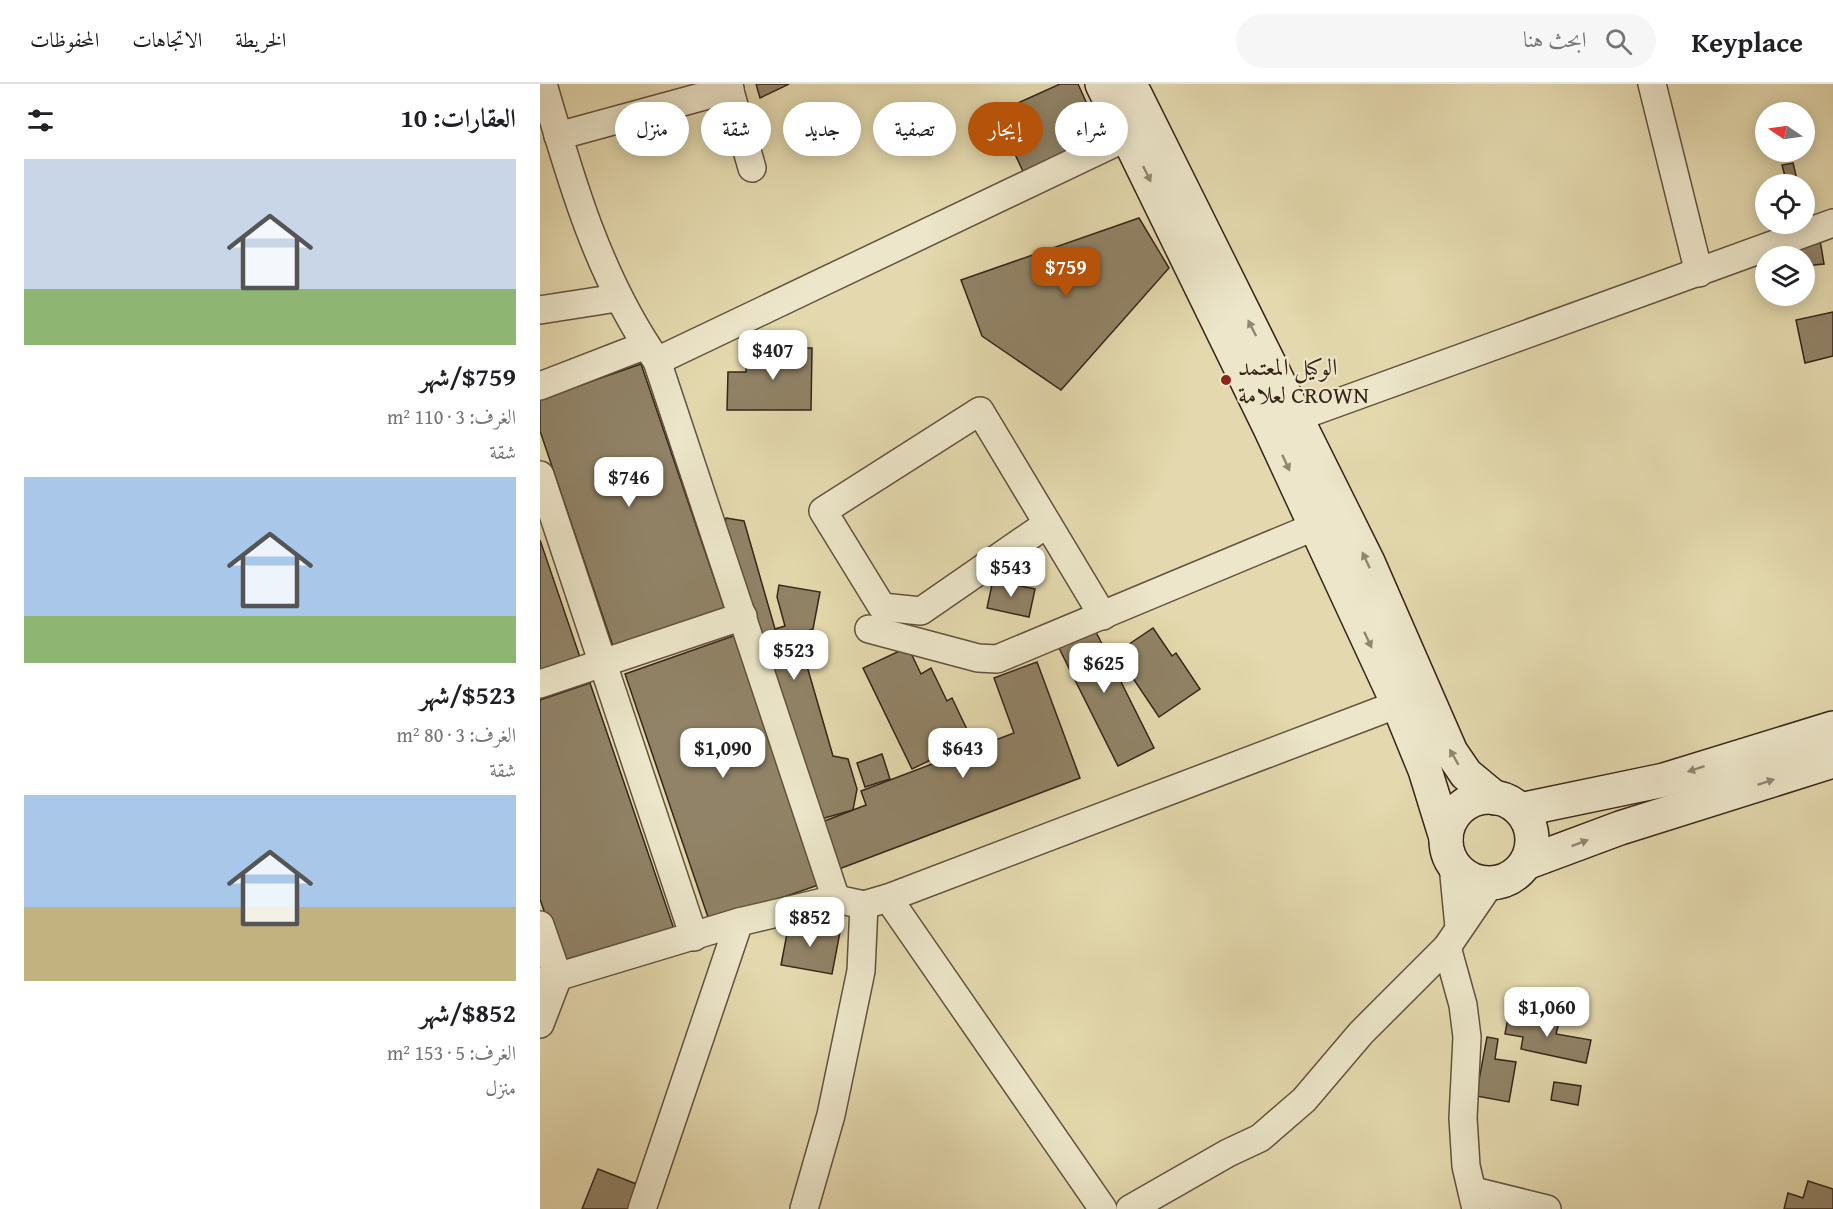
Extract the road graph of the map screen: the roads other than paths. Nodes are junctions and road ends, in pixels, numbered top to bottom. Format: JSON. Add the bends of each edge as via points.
{"nodes":[{"id":1,"x":543,"y":84,"type":"edge"},
{"id":2,"x":1102,"y":84,"type":"edge"},
{"id":3,"x":1130,"y":84,"type":"edge"},
{"id":4,"x":1652,"y":84,"type":"edge"},
{"id":5,"x":729,"y":86,"type":"edge"},
{"id":6,"x":558,"y":136,"type":"junction"},
{"id":7,"x":1129,"y":136,"type":"junction"},
{"id":8,"x":752,"y":168,"type":"dead end"},
{"id":9,"x":1833,"y":223,"type":"edge"},
{"id":10,"x":1699,"y":273,"type":"junction"},
{"id":11,"x":617,"y":298,"type":"junction"},
{"id":12,"x":540,"y":310,"type":"edge"},
{"id":13,"x":652,"y":353,"type":"junction"},
{"id":14,"x":540,"y":386,"type":"edge"},
{"id":15,"x":1283,"y":422,"type":"junction"},
{"id":16,"x":540,"y":475,"type":"edge"},
{"id":17,"x":1047,"y":524,"type":"junction"},
{"id":18,"x":1316,"y":526,"type":"junction"},
{"id":19,"x":743,"y":616,"type":"junction"},
{"id":20,"x":1103,"y":616,"type":"junction"},
{"id":21,"x":869,"y":629,"type":"dead end"},
{"id":22,"x":603,"y":663,"type":"junction"},
{"id":23,"x":540,"y":684,"type":"edge"},
{"id":24,"x":1398,"y":704,"type":"junction"},
{"id":25,"x":1833,"y":728,"type":"edge"},
{"id":26,"x":1833,"y":761,"type":"edge"},
{"id":27,"x":1508,"y":804,"type":"junction"},
{"id":28,"x":1449,"y":852,"type":"junction"},
{"id":29,"x":1526,"y":863,"type":"junction"},
{"id":30,"x":1490,"y":884,"type":"junction"},
{"id":31,"x":836,"y":899,"type":"junction"},
{"id":32,"x":876,"y":902,"type":"junction"},
{"id":33,"x":739,"y":922,"type":"junction"},
{"id":34,"x":540,"y":925,"type":"edge"},
{"id":35,"x":694,"y":937,"type":"junction"},
{"id":36,"x":1453,"y":937,"type":"junction"},
{"id":37,"x":549,"y":980,"type":"edge"},
{"id":38,"x":540,"y":1024,"type":"edge"},
{"id":39,"x":1475,"y":1200,"type":"edge"},
{"id":40,"x":642,"y":1209,"type":"edge"},
{"id":41,"x":804,"y":1209,"type":"edge"},
{"id":42,"x":1103,"y":1209,"type":"edge"},
{"id":43,"x":1130,"y":1209,"type":"edge"},
{"id":44,"x":1547,"y":1209,"type":"edge"}],
"edges":[{"from":1,"to":6,"type":"street"},
{"from":2,"to":7,"type":"main road"},
{"from":15,"to":3,"type":"main road","one_way":true},
{"from":4,"to":10,"type":"street"},
{"from":5,"to":6,"type":"street"},
{"from":5,"to":8,"type":"street"},
{"from":6,"to":11,"type":"street"},
{"from":7,"to":13,"type":"street"},
{"from":7,"to":15,"type":"main road","one_way":true},
{"from":9,"to":10,"type":"street"},
{"from":10,"to":15,"type":"street"},
{"from":11,"to":12,"type":"street"},
{"from":11,"to":13,"type":"street"},
{"from":13,"to":14,"type":"street"},
{"from":13,"to":19,"type":"street"},
{"from":15,"to":18,"type":"main road","one_way":true},
{"from":27,"to":15,"type":"main road","one_way":true,"via":[[1460,767],[1451,752],[1368,562]]},
{"from":16,"to":22,"type":"street"},
{"from":17,"to":17,"type":"street","via":[[980,411],[823,510],[882,607],[921,611]]},
{"from":17,"to":20,"type":"street"},
{"from":18,"to":20,"type":"street"},
{"from":18,"to":24,"type":"main road","one_way":true},
{"from":19,"to":22,"type":"street"},
{"from":19,"to":31,"type":"street"},
{"from":20,"to":21,"type":"street","via":[[997,659],[978,658]]},
{"from":22,"to":23,"type":"street"},
{"from":22,"to":35,"type":"street"},
{"from":24,"to":28,"type":"main road","via":[[1425,770]]},
{"from":24,"to":32,"type":"street"},
{"from":25,"to":27,"type":"main road","one_way":true,"via":[[1664,780]]},
{"from":29,"to":26,"type":"main road","one_way":true,"via":[[1620,828]]},
{"from":27,"to":28,"type":"main road","via":[[1481,798],[1456,812],[1449,824]]},
{"from":27,"to":29,"type":"main road","via":[[1530,826],[1532,836]]},
{"from":28,"to":30,"type":"main road","via":[[1463,876]]},
{"from":28,"to":36,"type":"street"},
{"from":29,"to":30,"type":"main road","via":[[1510,878]]},
{"from":30,"to":36,"type":"street"},
{"from":31,"to":32,"type":"street"},
{"from":31,"to":33,"type":"street"},
{"from":32,"to":41,"type":"street","via":[[831,1115]]},
{"from":32,"to":42,"type":"street"},
{"from":33,"to":35,"type":"street"},
{"from":33,"to":40,"type":"street"},
{"from":34,"to":37,"type":"street"},
{"from":35,"to":37,"type":"street"},
{"from":36,"to":39,"type":"street","via":[[1467,1037],[1463,1118]]},
{"from":36,"to":43,"type":"street","via":[[1361,1033],[1304,1100],[1260,1138]]},
{"from":37,"to":38,"type":"street"},
{"from":39,"to":44,"type":"street"}]}
